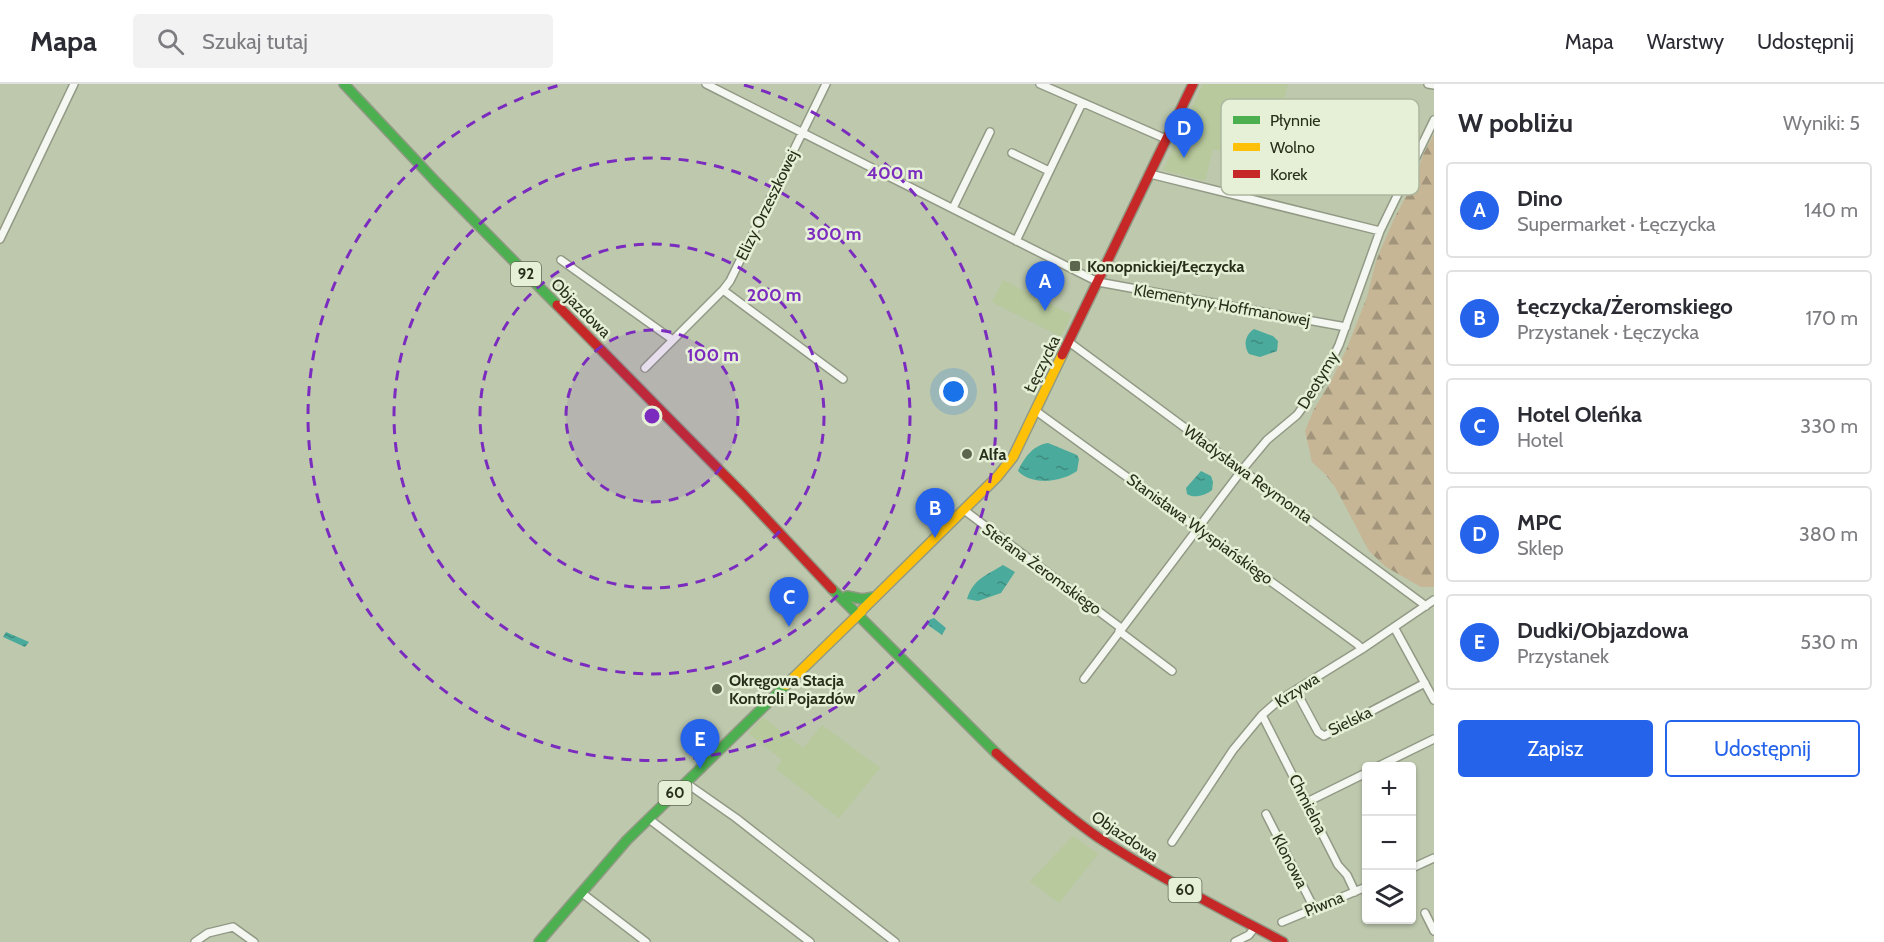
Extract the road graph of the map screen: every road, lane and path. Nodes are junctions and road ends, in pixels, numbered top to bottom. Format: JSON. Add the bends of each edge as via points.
{"nodes":[{"id":1,"x":74,"y":84,"type":"edge"},
{"id":2,"x":344,"y":84,"type":"edge"},
{"id":3,"x":706,"y":84,"type":"edge"},
{"id":4,"x":826,"y":84,"type":"edge"},
{"id":5,"x":1040,"y":84,"type":"edge"},
{"id":6,"x":1193,"y":84,"type":"edge"},
{"id":7,"x":1428,"y":84,"type":"edge"},
{"id":8,"x":1434,"y":86,"type":"edge"},
{"id":9,"x":1082,"y":103,"type":"junction"},
{"id":10,"x":1434,"y":120,"type":"edge"},
{"id":11,"x":803,"y":132,"type":"junction"},
{"id":12,"x":989,"y":132,"type":"dead end"},
{"id":13,"x":1166,"y":139,"type":"junction"},
{"id":14,"x":1419,"y":149,"type":"edge"},
{"id":15,"x":1012,"y":153,"type":"dead end"},
{"id":16,"x":1049,"y":171,"type":"junction"},
{"id":17,"x":1150,"y":174,"type":"junction"},
{"id":18,"x":1221,"y":192,"type":"edge"},
{"id":19,"x":1235,"y":195,"type":"edge"},
{"id":20,"x":1397,"y":195,"type":"edge"},
{"id":21,"x":953,"y":208,"type":"junction"},
{"id":22,"x":1380,"y":231,"type":"junction"},
{"id":23,"x":0,"y":239,"type":"edge"},
{"id":24,"x":1016,"y":241,"type":"junction"},
{"id":25,"x":561,"y":260,"type":"dead end"},
{"id":26,"x":1098,"y":282,"type":"junction"},
{"id":27,"x":723,"y":290,"type":"junction"},
{"id":28,"x":1346,"y":327,"type":"junction"},
{"id":29,"x":673,"y":340,"type":"junction"},
{"id":30,"x":1070,"y":342,"type":"junction"},
{"id":31,"x":645,"y":368,"type":"dead end"},
{"id":32,"x":843,"y":380,"type":"dead end"},
{"id":33,"x":1036,"y":411,"type":"junction"},
{"id":34,"x":1242,"y":470,"type":"junction"},
{"id":35,"x":748,"y":500,"type":"junction"},
{"id":36,"x":964,"y":510,"type":"junction"},
{"id":37,"x":1198,"y":528,"type":"junction"},
{"id":38,"x":847,"y":596,"type":"junction"},
{"id":39,"x":877,"y":596,"type":"junction"},
{"id":40,"x":1434,"y":600,"type":"edge"},
{"id":41,"x":1426,"y":606,"type":"junction"},
{"id":42,"x":860,"y":613,"type":"junction"},
{"id":43,"x":1394,"y":627,"type":"junction"},
{"id":44,"x":1120,"y":629,"type":"junction"},
{"id":45,"x":1362,"y":649,"type":"junction"},
{"id":46,"x":1172,"y":671,"type":"dead end"},
{"id":47,"x":1084,"y":679,"type":"dead end"},
{"id":48,"x":1425,"y":683,"type":"junction"},
{"id":49,"x":1296,"y":691,"type":"junction"},
{"id":50,"x":1434,"y":700,"type":"edge"},
{"id":51,"x":1262,"y":715,"type":"junction"},
{"id":52,"x":1434,"y":739,"type":"edge"},
{"id":53,"x":1387,"y":762,"type":"edge"},
{"id":54,"x":1362,"y":775,"type":"edge"},
{"id":55,"x":686,"y":783,"type":"junction"},
{"id":56,"x":1307,"y":802,"type":"junction"},
{"id":57,"x":1266,"y":814,"type":"dead end"},
{"id":58,"x":649,"y":819,"type":"junction"},
{"id":59,"x":1172,"y":842,"type":"dead end"},
{"id":60,"x":1434,"y":858,"type":"edge"},
{"id":61,"x":1416,"y":866,"type":"edge"},
{"id":62,"x":1362,"y":889,"type":"edge"},
{"id":63,"x":582,"y":892,"type":"junction"},
{"id":64,"x":1355,"y":892,"type":"junction"},
{"id":65,"x":1314,"y":908,"type":"junction"},
{"id":66,"x":1425,"y":913,"type":"dead end"},
{"id":67,"x":1282,"y":922,"type":"dead end"},
{"id":68,"x":1255,"y":927,"type":"junction"},
{"id":69,"x":1434,"y":931,"type":"edge"},
{"id":70,"x":195,"y":942,"type":"edge"},
{"id":71,"x":254,"y":942,"type":"edge"},
{"id":72,"x":539,"y":942,"type":"edge"},
{"id":73,"x":646,"y":942,"type":"edge"},
{"id":74,"x":810,"y":942,"type":"edge"},
{"id":75,"x":895,"y":942,"type":"edge"},
{"id":76,"x":1235,"y":942,"type":"edge"},
{"id":77,"x":1283,"y":942,"type":"edge"}],
"edges":[{"from":1,"to":23,"type":"street"},
{"from":2,"to":35,"type":"main road","name":"Objazdowa","number":"92"},
{"from":3,"to":11,"type":"street","name":"Klementyny Hoffmanowej"},
{"from":4,"to":11,"type":"street","name":"Elizy Orzeszkowej"},
{"from":5,"to":9,"type":"street"},
{"from":6,"to":13,"type":"main road","name":"Łęczycka"},
{"from":7,"to":8,"type":"street"},
{"from":9,"to":13,"type":"street"},
{"from":9,"to":16,"type":"street"},
{"from":10,"to":14,"type":"street","name":"Deotymy"},
{"from":11,"to":21,"type":"street","name":"Klementyny Hoffmanowej"},
{"from":11,"to":27,"type":"street","name":"Elizy Orzeszkowej"},
{"from":12,"to":21,"type":"street"},
{"from":13,"to":17,"type":"main road","name":"Łęczycka"},
{"from":15,"to":16,"type":"street"},
{"from":16,"to":24,"type":"street"},
{"from":17,"to":18,"type":"street"},
{"from":17,"to":26,"type":"main road","name":"Łęczycka"},
{"from":19,"to":22,"type":"street"},
{"from":20,"to":22,"type":"street","name":"Deotymy"},
{"from":21,"to":24,"type":"street","name":"Klementyny Hoffmanowej"},
{"from":22,"to":28,"type":"street","name":"Deotymy"},
{"from":24,"to":26,"type":"street","name":"Klementyny Hoffmanowej"},
{"from":25,"to":29,"type":"street"},
{"from":26,"to":28,"type":"street","name":"Klementyny Hoffmanowej"},
{"from":26,"to":30,"type":"main road","name":"Łęczycka"},
{"from":27,"to":29,"type":"street","name":"Elizy Orzeszkowej"},
{"from":27,"to":32,"type":"street"},
{"from":28,"to":34,"type":"street","name":"Deotymy","via":[[1311,397]]},
{"from":29,"to":31,"type":"street","name":"Elizy Orzeszkowej"},
{"from":30,"to":33,"type":"main road","name":"Łęczycka"},
{"from":30,"to":34,"type":"street","name":"Władysława Reymonta"},
{"from":33,"to":36,"type":"main road","name":"Łęczycka","via":[[1012,457]]},
{"from":33,"to":37,"type":"street","name":"Stanisława Wyspiańskiego"},
{"from":34,"to":37,"type":"street","name":"Deotymy"},
{"from":34,"to":41,"type":"street","name":"Władysława Reymonta"},
{"from":35,"to":38,"type":"main road","name":"Objazdowa","number":"92","via":[[807,553]]},
{"from":35,"to":42,"type":"main road","name":"Objazdowa","number":"92"},
{"from":36,"to":39,"type":"main road","name":"Łęczycka"},
{"from":36,"to":44,"type":"street","name":"Stefana Żeromskiego"},
{"from":37,"to":44,"type":"street","name":"Deotymy"},
{"from":37,"to":45,"type":"street","name":"Stanisława Wyspiańskiego"},
{"from":38,"to":39,"type":"main road"},
{"from":38,"to":42,"type":"main road","name":"Objazdowa","number":"92"},
{"from":39,"to":42,"type":"main road","name":"Łęczycka"},
{"from":40,"to":41,"type":"street","name":"Krzywa"},
{"from":41,"to":43,"type":"street","name":"Krzywa"},
{"from":42,"to":55,"type":"main road","number":"60"},
{"from":42,"to":68,"type":"main road","name":"Objazdowa","number":"60","via":[[1016,771],[1095,834],[1158,876]]},
{"from":43,"to":45,"type":"street","name":"Krzywa"},
{"from":43,"to":48,"type":"street"},
{"from":44,"to":46,"type":"street"},
{"from":44,"to":47,"type":"street","name":"Deotymy"},
{"from":45,"to":49,"type":"street","name":"Krzywa"},
{"from":48,"to":49,"type":"street","name":"Sielska","via":[[1324,735],[1318,732]]},
{"from":48,"to":50,"type":"street"},
{"from":49,"to":51,"type":"street","name":"Krzywa"},
{"from":51,"to":56,"type":"street","name":"Chmielna"},
{"from":51,"to":59,"type":"street","name":"Krzywa","via":[[1233,750]]},
{"from":52,"to":53,"type":"street"},
{"from":54,"to":56,"type":"street"},
{"from":55,"to":58,"type":"main road","number":"60"},
{"from":55,"to":75,"type":"street"},
{"from":56,"to":64,"type":"street","name":"Chmielna"},
{"from":57,"to":65,"type":"street","name":"Klonowa"},
{"from":58,"to":63,"type":"main road","number":"60"},
{"from":58,"to":74,"type":"street"},
{"from":60,"to":61,"type":"street"},
{"from":62,"to":64,"type":"street","name":"Piwna"},
{"from":63,"to":72,"type":"main road","number":"60"},
{"from":63,"to":73,"type":"street"},
{"from":64,"to":65,"type":"street","name":"Piwna"},
{"from":65,"to":67,"type":"street","name":"Piwna"},
{"from":66,"to":69,"type":"street"},
{"from":68,"to":76,"type":"street","via":[[1247,937]]},
{"from":68,"to":77,"type":"main road","name":"Objazdowa","number":"60"},
{"from":70,"to":71,"type":"street","via":[[208,933],[233,927]]}]}
